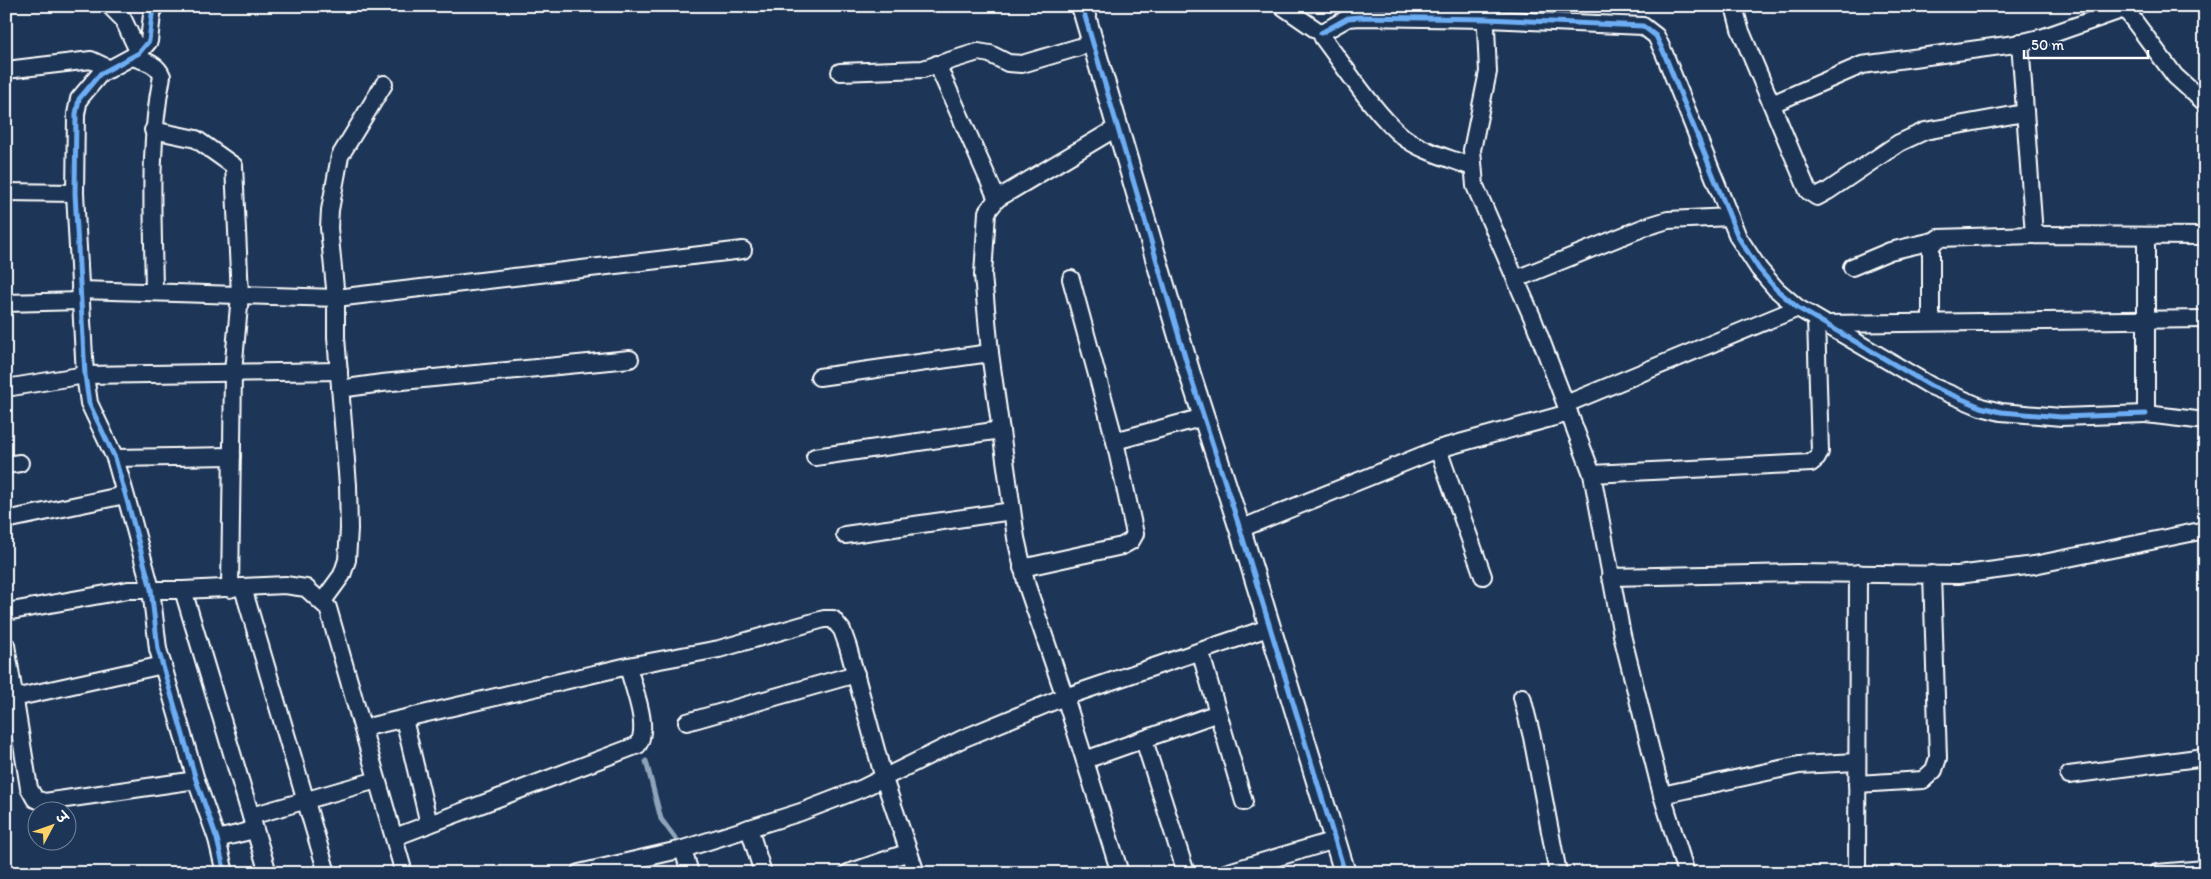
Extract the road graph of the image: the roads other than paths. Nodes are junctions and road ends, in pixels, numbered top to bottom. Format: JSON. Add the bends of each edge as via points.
{"nodes":[{"id":1,"x":110,"y":6,"type":"edge"},
{"id":2,"x":153,"y":6,"type":"edge"},
{"id":3,"x":1082,"y":6,"type":"edge"},
{"id":4,"x":1282,"y":6,"type":"edge"},
{"id":5,"x":1734,"y":6,"type":"edge"},
{"id":6,"x":2123,"y":7,"type":"edge"},
{"id":7,"x":1486,"y":12,"type":"edge"},
{"id":8,"x":1321,"y":33,"type":"junction"},
{"id":9,"x":2020,"y":42,"type":"junction"},
{"id":10,"x":1093,"y":43,"type":"junction"},
{"id":11,"x":136,"y":55,"type":"junction"},
{"id":12,"x":937,"y":64,"type":"junction"},
{"id":13,"x":110,"y":69,"type":"junction"},
{"id":14,"x":6,"y":70,"type":"edge"},
{"id":15,"x":840,"y":72,"type":"dead end"},
{"id":16,"x":384,"y":84,"type":"dead end"},
{"id":17,"x":2205,"y":103,"type":"edge"},
{"id":18,"x":1772,"y":104,"type":"junction"},
{"id":19,"x":2024,"y":113,"type":"junction"},
{"id":20,"x":1118,"y":128,"type":"junction"},
{"id":21,"x":154,"y":130,"type":"junction"},
{"id":22,"x":1472,"y":167,"type":"junction"},
{"id":23,"x":6,"y":192,"type":"edge"},
{"id":24,"x":75,"y":193,"type":"junction"},
{"id":25,"x":997,"y":199,"type":"junction"},
{"id":26,"x":1730,"y":217,"type":"junction"},
{"id":27,"x":2034,"y":235,"type":"junction"},
{"id":28,"x":2205,"y":236,"type":"edge"},
{"id":29,"x":2146,"y":237,"type":"junction"},
{"id":30,"x":1933,"y":241,"type":"junction"},
{"id":31,"x":743,"y":250,"type":"dead end"},
{"id":32,"x":1852,"y":268,"type":"dead end"},
{"id":33,"x":1071,"y":279,"type":"dead end"},
{"id":34,"x":1516,"y":279,"type":"junction"},
{"id":35,"x":154,"y":291,"type":"junction"},
{"id":36,"x":240,"y":294,"type":"junction"},
{"id":37,"x":80,"y":296,"type":"junction"},
{"id":38,"x":336,"y":298,"type":"junction"},
{"id":39,"x":6,"y":303,"type":"edge"},
{"id":40,"x":1798,"y":308,"type":"junction"},
{"id":41,"x":2205,"y":319,"type":"edge"},
{"id":42,"x":1820,"y":321,"type":"junction"},
{"id":43,"x":2145,"y":321,"type":"junction"},
{"id":44,"x":1931,"y":322,"type":"junction"},
{"id":45,"x":990,"y":353,"type":"junction"},
{"id":46,"x":630,"y":358,"type":"dead end"},
{"id":47,"x":339,"y":371,"type":"junction"},
{"id":48,"x":233,"y":372,"type":"junction"},
{"id":49,"x":85,"y":375,"type":"junction"},
{"id":50,"x":819,"y":377,"type":"dead end"},
{"id":51,"x":6,"y":388,"type":"edge"},
{"id":52,"x":340,"y":389,"type":"junction"},
{"id":53,"x":1567,"y":408,"type":"junction"},
{"id":54,"x":2146,"y":414,"type":"junction"},
{"id":55,"x":1204,"y":417,"type":"junction"},
{"id":56,"x":2205,"y":421,"type":"edge"},
{"id":57,"x":1001,"y":430,"type":"junction"},
{"id":58,"x":1115,"y":441,"type":"junction"},
{"id":59,"x":1438,"y":449,"type":"junction"},
{"id":60,"x":232,"y":456,"type":"junction"},
{"id":61,"x":815,"y":456,"type":"dead end"},
{"id":62,"x":115,"y":458,"type":"junction"},
{"id":63,"x":1592,"y":474,"type":"junction"},
{"id":64,"x":125,"y":495,"type":"junction"},
{"id":65,"x":1012,"y":511,"type":"junction"},
{"id":66,"x":6,"y":520,"type":"edge"},
{"id":67,"x":1240,"y":529,"type":"junction"},
{"id":68,"x":2205,"y":530,"type":"edge"},
{"id":69,"x":845,"y":535,"type":"dead end"},
{"id":70,"x":1022,"y":568,"type":"junction"},
{"id":71,"x":1858,"y":573,"type":"junction"},
{"id":72,"x":1932,"y":574,"type":"junction"},
{"id":73,"x":1483,"y":576,"type":"dead end"},
{"id":74,"x":1610,"y":577,"type":"junction"},
{"id":75,"x":237,"y":588,"type":"junction"},
{"id":76,"x":150,"y":589,"type":"junction"},
{"id":77,"x":183,"y":590,"type":"junction"},
{"id":78,"x":323,"y":601,"type":"junction"},
{"id":79,"x":6,"y":612,"type":"edge"},
{"id":80,"x":1271,"y":628,"type":"junction"},
{"id":81,"x":6,"y":645,"type":"edge"},
{"id":82,"x":1200,"y":651,"type":"junction"},
{"id":83,"x":163,"y":665,"type":"junction"},
{"id":84,"x":628,"y":666,"type":"junction"},
{"id":85,"x":856,"y":674,"type":"junction"},
{"id":86,"x":1065,"y":697,"type":"junction"},
{"id":87,"x":1522,"y":697,"type":"dead end"},
{"id":88,"x":14,"y":698,"type":"junction"},
{"id":89,"x":1218,"y":713,"type":"junction"},
{"id":90,"x":404,"y":719,"type":"junction"},
{"id":91,"x":688,"y":722,"type":"dead end"},
{"id":92,"x":362,"y":728,"type":"junction"},
{"id":93,"x":1144,"y":740,"type":"junction"},
{"id":94,"x":2205,"y":756,"type":"edge"},
{"id":95,"x":1085,"y":760,"type":"junction"},
{"id":96,"x":1857,"y":762,"type":"junction"},
{"id":97,"x":2069,"y":775,"type":"dead end"},
{"id":98,"x":884,"y":779,"type":"junction"},
{"id":99,"x":196,"y":780,"type":"junction"},
{"id":100,"x":377,"y":780,"type":"junction"},
{"id":101,"x":1857,"y":784,"type":"junction"},
{"id":102,"x":1662,"y":795,"type":"junction"},
{"id":103,"x":306,"y":801,"type":"junction"},
{"id":104,"x":1244,"y":802,"type":"dead end"},
{"id":105,"x":252,"y":823,"type":"junction"},
{"id":106,"x":429,"y":824,"type":"junction"},
{"id":107,"x":749,"y":828,"type":"junction"},
{"id":108,"x":395,"y":837,"type":"junction"},
{"id":109,"x":217,"y":840,"type":"junction"},
{"id":110,"x":1335,"y":840,"type":"junction"},
{"id":111,"x":683,"y":849,"type":"junction"},
{"id":112,"x":909,"y":852,"type":"junction"},
{"id":113,"x":2205,"y":869,"type":"edge"},
{"id":114,"x":226,"y":873,"type":"edge"},
{"id":115,"x":268,"y":873,"type":"edge"},
{"id":116,"x":327,"y":873,"type":"edge"},
{"id":117,"x":404,"y":873,"type":"edge"},
{"id":118,"x":579,"y":873,"type":"edge"},
{"id":119,"x":690,"y":873,"type":"edge"},
{"id":120,"x":763,"y":873,"type":"edge"},
{"id":121,"x":848,"y":873,"type":"edge"},
{"id":122,"x":916,"y":873,"type":"edge"},
{"id":123,"x":1120,"y":873,"type":"edge"},
{"id":124,"x":1186,"y":873,"type":"edge"},
{"id":125,"x":1225,"y":873,"type":"edge"},
{"id":126,"x":1345,"y":873,"type":"edge"},
{"id":127,"x":1558,"y":873,"type":"edge"},
{"id":128,"x":1686,"y":873,"type":"edge"},
{"id":129,"x":1857,"y":873,"type":"edge"},
{"id":130,"x":2157,"y":873,"type":"edge"}],
"edges":[{"from":1,"to":11,"type":"street","via":[[123,19]]},
{"from":2,"to":11,"type":"street","via":[[149,41]]},
{"from":3,"to":10,"type":"street"},
{"from":4,"to":8,"type":"street"},
{"from":5,"to":18,"type":"street","via":[[1740,29]]},
{"from":6,"to":9,"type":"street"},
{"from":6,"to":17,"type":"street","via":[[2175,76]]},
{"from":7,"to":8,"type":"street","via":[[1348,18]]},
{"from":7,"to":22,"type":"street","via":[[1488,72],[1472,150]]},
{"from":7,"to":26,"type":"street","via":[[1650,29],[1664,53]]},
{"from":8,"to":22,"type":"street","via":[[1387,122],[1419,146]]},
{"from":9,"to":18,"type":"street","via":[[1862,64]]},
{"from":9,"to":19,"type":"street"},
{"from":10,"to":12,"type":"street","via":[[1022,64],[978,52]]},
{"from":10,"to":20,"type":"street"},
{"from":11,"to":13,"type":"street"},
{"from":11,"to":21,"type":"street","via":[[154,64],[162,76]]},
{"from":12,"to":15,"type":"street","via":[[911,70]]},
{"from":12,"to":25,"type":"street"},
{"from":13,"to":14,"type":"street","via":[[91,60]]},
{"from":13,"to":24,"type":"street","via":[[100,74],[79,99]]},
{"from":16,"to":38,"type":"street","via":[[340,156],[329,228]]},
{"from":18,"to":19,"type":"street","via":[[1808,191],[1817,196],[1828,192],[1899,143],[1925,131]]},
{"from":19,"to":27,"type":"street"},
{"from":20,"to":25,"type":"street"},
{"from":20,"to":55,"type":"street"},
{"from":21,"to":35,"type":"street"},
{"from":21,"to":36,"type":"street","via":[[196,139],[234,166]]},
{"from":22,"to":34,"type":"street","via":[[1475,186]]},
{"from":23,"to":24,"type":"street"},
{"from":24,"to":37,"type":"street"},
{"from":25,"to":45,"type":"street","via":[[987,212],[985,229],[983,275]]},
{"from":26,"to":34,"type":"street","via":[[1668,220]]},
{"from":26,"to":40,"type":"street","via":[[1738,237],[1759,269]]},
{"from":27,"to":29,"type":"street"},
{"from":27,"to":30,"type":"street","via":[[1943,236]]},
{"from":28,"to":29,"type":"street"},
{"from":29,"to":43,"type":"street"},
{"from":30,"to":32,"type":"street","via":[[1890,251]]},
{"from":30,"to":44,"type":"street"},
{"from":31,"to":38,"type":"street"},
{"from":33,"to":58,"type":"street"},
{"from":34,"to":53,"type":"street"},
{"from":35,"to":36,"type":"street"},
{"from":35,"to":37,"type":"street"},
{"from":36,"to":38,"type":"street"},
{"from":36,"to":48,"type":"street"},
{"from":37,"to":39,"type":"street"},
{"from":37,"to":49,"type":"street"},
{"from":38,"to":47,"type":"street"},
{"from":40,"to":42,"type":"street"},
{"from":40,"to":53,"type":"street"},
{"from":41,"to":43,"type":"street"},
{"from":42,"to":44,"type":"street"},
{"from":42,"to":54,"type":"street","via":[[1931,386],[1981,407],[2061,417]]},
{"from":42,"to":63,"type":"street","via":[[1820,452],[1810,463]]},
{"from":43,"to":44,"type":"street"},
{"from":43,"to":54,"type":"street"},
{"from":45,"to":50,"type":"street"},
{"from":45,"to":57,"type":"street"},
{"from":46,"to":52,"type":"street"},
{"from":47,"to":48,"type":"street"},
{"from":47,"to":52,"type":"street"},
{"from":48,"to":49,"type":"street"},
{"from":48,"to":60,"type":"street"},
{"from":49,"to":51,"type":"street"},
{"from":49,"to":62,"type":"street","via":[[90,403]]},
{"from":52,"to":78,"type":"street","via":[[348,485],[347,552],[342,575]]},
{"from":53,"to":59,"type":"street"},
{"from":53,"to":63,"type":"street"},
{"from":54,"to":56,"type":"street"},
{"from":55,"to":58,"type":"street"},
{"from":55,"to":67,"type":"street"},
{"from":57,"to":61,"type":"street"},
{"from":57,"to":65,"type":"street"},
{"from":58,"to":70,"type":"street","via":[[1134,523],[1135,534],[1131,541],[1122,546]]},
{"from":59,"to":67,"type":"street"},
{"from":59,"to":73,"type":"street"},
{"from":60,"to":62,"type":"street"},
{"from":60,"to":75,"type":"street"},
{"from":62,"to":64,"type":"street"},
{"from":63,"to":74,"type":"street"},
{"from":64,"to":66,"type":"street"},
{"from":64,"to":76,"type":"street"},
{"from":65,"to":69,"type":"street"},
{"from":65,"to":70,"type":"street"},
{"from":67,"to":80,"type":"street"},
{"from":68,"to":72,"type":"street","via":[[1995,572]]},
{"from":70,"to":86,"type":"street"},
{"from":71,"to":72,"type":"street"},
{"from":71,"to":74,"type":"street"},
{"from":71,"to":96,"type":"street"},
{"from":72,"to":101,"type":"street","via":[[1938,758],[1934,770],[1923,780]]},
{"from":74,"to":102,"type":"street"},
{"from":75,"to":77,"type":"street"},
{"from":75,"to":78,"type":"street","via":[[285,585],[306,588]]},
{"from":75,"to":103,"type":"street"},
{"from":76,"to":77,"type":"street"},
{"from":76,"to":79,"type":"street","via":[[92,595]]},
{"from":76,"to":83,"type":"street"},
{"from":77,"to":105,"type":"street"},
{"from":78,"to":92,"type":"street","via":[[328,608]]},
{"from":80,"to":82,"type":"street"},
{"from":80,"to":110,"type":"street"},
{"from":81,"to":88,"type":"street"},
{"from":82,"to":86,"type":"street"},
{"from":82,"to":89,"type":"street"},
{"from":83,"to":88,"type":"street"},
{"from":83,"to":99,"type":"street"},
{"from":84,"to":85,"type":"street","via":[[718,649],[824,618],[833,619],[842,630]]},
{"from":84,"to":90,"type":"street"},
{"from":84,"to":106,"type":"street","via":[[643,726],[643,737],[638,745]]},
{"from":85,"to":91,"type":"street"},
{"from":85,"to":98,"type":"street"},
{"from":86,"to":95,"type":"street"},
{"from":86,"to":98,"type":"street","via":[[962,739]]},
{"from":87,"to":127,"type":"street"},
{"from":88,"to":99,"type":"street","via":[[29,788],[35,799],[45,802]]},
{"from":89,"to":93,"type":"street"},
{"from":89,"to":104,"type":"street"},
{"from":90,"to":92,"type":"street"},
{"from":90,"to":106,"type":"street"},
{"from":92,"to":100,"type":"street"},
{"from":93,"to":95,"type":"street"},
{"from":93,"to":124,"type":"street"},
{"from":94,"to":97,"type":"street"},
{"from":95,"to":123,"type":"street"},
{"from":96,"to":101,"type":"street"},
{"from":96,"to":102,"type":"street","via":[[1799,765]]},
{"from":98,"to":107,"type":"street","via":[[801,812]]},
{"from":98,"to":112,"type":"street"},
{"from":99,"to":109,"type":"street"},
{"from":100,"to":103,"type":"street"},
{"from":100,"to":108,"type":"street"},
{"from":101,"to":129,"type":"street"},
{"from":102,"to":128,"type":"street"},
{"from":103,"to":105,"type":"street"},
{"from":103,"to":116,"type":"street"},
{"from":105,"to":109,"type":"street"},
{"from":105,"to":115,"type":"street"},
{"from":106,"to":108,"type":"street"},
{"from":107,"to":111,"type":"street"},
{"from":107,"to":120,"type":"street"},
{"from":108,"to":117,"type":"street"},
{"from":109,"to":114,"type":"street"},
{"from":110,"to":125,"type":"street"},
{"from":110,"to":126,"type":"street"},
{"from":111,"to":118,"type":"street"},
{"from":111,"to":119,"type":"street"},
{"from":112,"to":121,"type":"street"},
{"from":112,"to":122,"type":"street"},
{"from":113,"to":130,"type":"street"}]}
